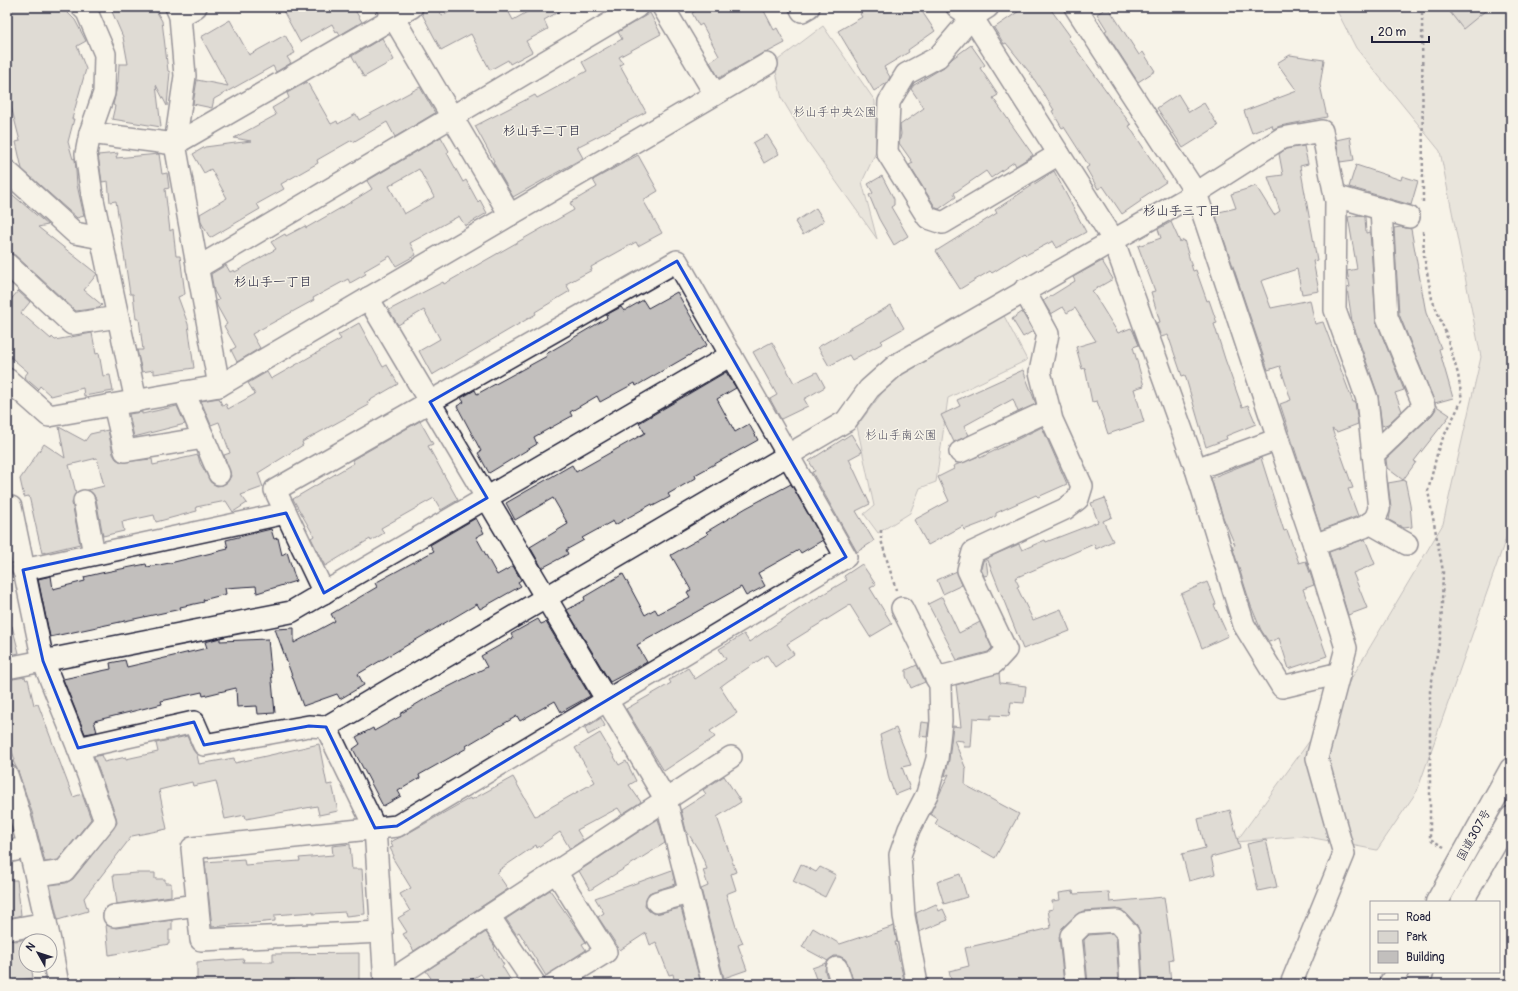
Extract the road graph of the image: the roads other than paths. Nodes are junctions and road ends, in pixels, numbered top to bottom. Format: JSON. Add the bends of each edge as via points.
{"nodes":[{"id":1,"x":82,"y":7,"type":"edge"},
{"id":2,"x":412,"y":7,"type":"edge"},
{"id":3,"x":637,"y":7,"type":"edge"},
{"id":4,"x":663,"y":7,"type":"edge"},
{"id":5,"x":800,"y":7,"type":"edge"},
{"id":6,"x":809,"y":7,"type":"edge"},
{"id":7,"x":1075,"y":7,"type":"edge"},
{"id":8,"x":184,"y":10,"type":"edge"},
{"id":9,"x":972,"y":10,"type":"edge"},
{"id":10,"x":390,"y":12,"type":"edge"},
{"id":11,"x":766,"y":64,"type":"dead end"},
{"id":12,"x":715,"y":94,"type":"junction"},
{"id":13,"x":452,"y":117,"type":"junction"},
{"id":14,"x":90,"y":133,"type":"junction"},
{"id":15,"x":175,"y":144,"type":"junction"},
{"id":16,"x":1059,"y":154,"type":"junction"},
{"id":17,"x":7,"y":171,"type":"edge"},
{"id":18,"x":1196,"y":193,"type":"junction"},
{"id":19,"x":1335,"y":196,"type":"junction"},
{"id":20,"x":1381,"y":209,"type":"junction"},
{"id":21,"x":510,"y":215,"type":"junction"},
{"id":22,"x":1418,"y":216,"type":"road end"},
{"id":23,"x":101,"y":238,"type":"junction"},
{"id":24,"x":1113,"y":239,"type":"junction"},
{"id":25,"x":7,"y":264,"type":"edge"},
{"id":26,"x":197,"y":268,"type":"junction"},
{"id":27,"x":1024,"y":290,"type":"junction"},
{"id":28,"x":368,"y":298,"type":"junction"},
{"id":29,"x":118,"y":317,"type":"junction"},
{"id":30,"x":731,"y":355,"type":"junction"},
{"id":31,"x":7,"y":380,"type":"edge"},
{"id":32,"x":219,"y":386,"type":"junction"},
{"id":33,"x":184,"y":392,"type":"junction"},
{"id":34,"x":136,"y":401,"type":"junction"},
{"id":35,"x":430,"y":402,"type":"junction"},
{"id":36,"x":114,"y":404,"type":"junction"},
{"id":37,"x":1050,"y":410,"type":"junction"},
{"id":38,"x":204,"y":438,"type":"junction"},
{"id":39,"x":1278,"y":439,"type":"junction"},
{"id":40,"x":960,"y":452,"type":"dead end"},
{"id":41,"x":788,"y":455,"type":"junction"},
{"id":42,"x":1373,"y":455,"type":"junction"},
{"id":43,"x":1196,"y":469,"type":"junction"},
{"id":44,"x":219,"y":474,"type":"dead end"},
{"id":45,"x":487,"y":498,"type":"junction"},
{"id":46,"x":84,"y":501,"type":"dead end"},
{"id":47,"x":11,"y":507,"type":"dead end"},
{"id":48,"x":286,"y":513,"type":"junction"},
{"id":49,"x":1370,"y":523,"type":"junction"},
{"id":50,"x":11,"y":529,"type":"edge"},
{"id":51,"x":1407,"y":544,"type":"dead end"},
{"id":52,"x":1314,"y":545,"type":"junction"},
{"id":53,"x":94,"y":554,"type":"junction"},
{"id":54,"x":23,"y":570,"type":"junction"},
{"id":55,"x":324,"y":593,"type":"junction"},
{"id":56,"x":546,"y":598,"type":"junction"},
{"id":57,"x":902,"y":608,"type":"road end"},
{"id":58,"x":43,"y":661,"type":"junction"},
{"id":59,"x":7,"y":668,"type":"edge"},
{"id":60,"x":1340,"y":673,"type":"junction"},
{"id":61,"x":936,"y":678,"type":"junction"},
{"id":62,"x":608,"y":701,"type":"junction"},
{"id":63,"x":326,"y":726,"type":"junction"},
{"id":64,"x":78,"y":748,"type":"junction"},
{"id":65,"x":731,"y":757,"type":"dead end"},
{"id":66,"x":1511,"y":769,"type":"edge"},
{"id":67,"x":7,"y":775,"type":"edge"},
{"id":68,"x":666,"y":800,"type":"junction"},
{"id":69,"x":1511,"y":817,"type":"edge"},
{"id":70,"x":375,"y":828,"type":"junction"},
{"id":71,"x":29,"y":847,"type":"junction"},
{"id":72,"x":7,"y":852,"type":"edge"},
{"id":73,"x":556,"y":872,"type":"junction"},
{"id":74,"x":37,"y":876,"type":"junction"},
{"id":75,"x":689,"y":893,"type":"junction"},
{"id":76,"x":1438,"y":901,"type":"edge"},
{"id":77,"x":1463,"y":901,"type":"edge"},
{"id":78,"x":657,"y":902,"type":"dead end"},
{"id":79,"x":197,"y":905,"type":"junction"},
{"id":80,"x":114,"y":916,"type":"dead end"},
{"id":81,"x":489,"y":916,"type":"junction"},
{"id":82,"x":13,"y":929,"type":"dead end"},
{"id":83,"x":382,"y":932,"type":"junction"},
{"id":84,"x":37,"y":933,"type":"edge"},
{"id":85,"x":49,"y":933,"type":"edge"},
{"id":86,"x":56,"y":973,"type":"edge"},
{"id":87,"x":1396,"y":973,"type":"edge"},
{"id":88,"x":1422,"y":973,"type":"edge"},
{"id":89,"x":58,"y":984,"type":"edge"},
{"id":90,"x":385,"y":984,"type":"edge"},
{"id":91,"x":535,"y":984,"type":"edge"},
{"id":92,"x":554,"y":984,"type":"edge"},
{"id":93,"x":714,"y":984,"type":"edge"},
{"id":94,"x":917,"y":984,"type":"edge"},
{"id":95,"x":1076,"y":984,"type":"edge"},
{"id":96,"x":1131,"y":984,"type":"edge"},
{"id":97,"x":1291,"y":984,"type":"edge"},
{"id":98,"x":1390,"y":984,"type":"edge"},
{"id":99,"x":1416,"y":984,"type":"edge"}],
"edges":[{"from":1,"to":14,"type":"street","via":[[87,12],[105,54],[104,93]]},
{"from":2,"to":10,"type":"street"},
{"from":3,"to":13,"type":"street"},
{"from":4,"to":12,"type":"street"},
{"from":5,"to":6,"type":"street","via":[[802,11]]},
{"from":7,"to":18,"type":"street"},
{"from":8,"to":15,"type":"street","via":[[185,76]]},
{"from":9,"to":16,"type":"street"},
{"from":9,"to":16,"type":"street","via":[[938,57],[906,74],[889,102],[887,152],[928,218],[943,223]]},
{"from":10,"to":13,"type":"street"},
{"from":10,"to":15,"type":"street"},
{"from":11,"to":12,"type":"street"},
{"from":12,"to":21,"type":"street"},
{"from":13,"to":21,"type":"street"},
{"from":13,"to":26,"type":"street"},
{"from":14,"to":15,"type":"street"},
{"from":14,"to":23,"type":"street","via":[[86,154]]},
{"from":15,"to":26,"type":"street"},
{"from":16,"to":24,"type":"street"},
{"from":17,"to":23,"type":"street","via":[[76,233]]},
{"from":18,"to":19,"type":"street","via":[[1282,138],[1322,131]]},
{"from":18,"to":24,"type":"street"},
{"from":18,"to":39,"type":"street"},
{"from":19,"to":20,"type":"street"},
{"from":19,"to":42,"type":"street","via":[[1336,310],[1367,399]]},
{"from":20,"to":22,"type":"street"},
{"from":20,"to":42,"type":"street","via":[[1388,316],[1424,406]]},
{"from":21,"to":28,"type":"street"},
{"from":23,"to":29,"type":"street"},
{"from":24,"to":27,"type":"street"},
{"from":24,"to":43,"type":"street"},
{"from":25,"to":29,"type":"street","via":[[72,324]]},
{"from":26,"to":32,"type":"street"},
{"from":27,"to":37,"type":"street","via":[[1048,334],[1040,372]]},
{"from":27,"to":41,"type":"street","via":[[896,364],[869,389],[846,421]]},
{"from":28,"to":32,"type":"street"},
{"from":28,"to":35,"type":"street"},
{"from":29,"to":34,"type":"street"},
{"from":30,"to":35,"type":"street","via":[[677,261]]},
{"from":30,"to":41,"type":"street"},
{"from":30,"to":45,"type":"street"},
{"from":31,"to":36,"type":"street","via":[[49,416]]},
{"from":32,"to":33,"type":"street"},
{"from":33,"to":34,"type":"street"},
{"from":33,"to":38,"type":"street"},
{"from":34,"to":36,"type":"street"},
{"from":35,"to":45,"type":"street"},
{"from":35,"to":48,"type":"street","via":[[275,490]]},
{"from":36,"to":38,"type":"street","via":[[125,451]]},
{"from":37,"to":40,"type":"street"},
{"from":37,"to":61,"type":"street","via":[[1052,420],[1082,486],[1078,499],[1065,509],[973,552],[968,570],[1006,650],[994,663]]},
{"from":38,"to":44,"type":"street"},
{"from":39,"to":43,"type":"street"},
{"from":39,"to":52,"type":"street"},
{"from":41,"to":56,"type":"street"},
{"from":41,"to":62,"type":"street","via":[[846,557]]},
{"from":42,"to":49,"type":"street","via":[[1379,509],[1375,520]]},
{"from":43,"to":60,"type":"street","via":[[1244,625],[1282,687]]},
{"from":45,"to":55,"type":"street"},
{"from":45,"to":56,"type":"street"},
{"from":46,"to":53,"type":"street"},
{"from":47,"to":50,"type":"street"},
{"from":48,"to":53,"type":"street"},
{"from":48,"to":55,"type":"street"},
{"from":49,"to":51,"type":"street"},
{"from":49,"to":52,"type":"street"},
{"from":50,"to":54,"type":"street"},
{"from":52,"to":60,"type":"street","via":[[1346,648]]},
{"from":53,"to":54,"type":"street"},
{"from":54,"to":58,"type":"street"},
{"from":55,"to":58,"type":"street","via":[[291,612]]},
{"from":56,"to":62,"type":"street"},
{"from":56,"to":63,"type":"street"},
{"from":57,"to":61,"type":"street"},
{"from":58,"to":59,"type":"street"},
{"from":58,"to":64,"type":"street"},
{"from":60,"to":97,"type":"street","via":[[1317,758],[1344,854]]},
{"from":61,"to":94,"type":"street","via":[[940,685],[941,721],[937,759],[927,794],[909,829],[900,855],[904,916]]},
{"from":62,"to":68,"type":"street"},
{"from":62,"to":70,"type":"street","via":[[396,826]]},
{"from":63,"to":64,"type":"street","via":[[309,726],[204,745],[194,722]]},
{"from":63,"to":70,"type":"street"},
{"from":64,"to":74,"type":"street","via":[[104,821],[64,871]]},
{"from":65,"to":68,"type":"street"},
{"from":66,"to":76,"type":"highway","name":"国道307号"},
{"from":67,"to":71,"type":"street"},
{"from":68,"to":73,"type":"street"},
{"from":68,"to":75,"type":"street"},
{"from":69,"to":77,"type":"street"},
{"from":70,"to":79,"type":"street","via":[[192,848]]},
{"from":70,"to":83,"type":"street"},
{"from":71,"to":72,"type":"street"},
{"from":71,"to":74,"type":"street"},
{"from":73,"to":81,"type":"street"},
{"from":73,"to":92,"type":"street","via":[[606,952]]},
{"from":74,"to":85,"type":"street"},
{"from":75,"to":78,"type":"street"},
{"from":75,"to":93,"type":"street"},
{"from":79,"to":80,"type":"street"},
{"from":79,"to":83,"type":"street","via":[[201,940]]},
{"from":81,"to":90,"type":"street"},
{"from":81,"to":91,"type":"street"},
{"from":82,"to":84,"type":"street"},
{"from":83,"to":90,"type":"street"},
{"from":86,"to":89,"type":"street"},
{"from":87,"to":98,"type":"highway"},
{"from":88,"to":99,"type":"street"},
{"from":95,"to":96,"type":"street","via":[[1071,936],[1084,923],[1117,921],[1128,933]]}]}
